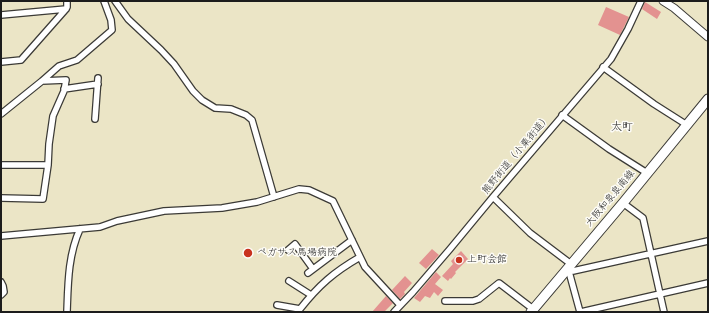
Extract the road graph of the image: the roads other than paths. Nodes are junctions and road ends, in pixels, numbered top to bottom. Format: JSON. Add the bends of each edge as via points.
{"nodes":[{"id":1,"x":67,"y":1,"type":"edge"},
{"id":2,"x":104,"y":1,"type":"edge"},
{"id":3,"x":115,"y":1,"type":"edge"},
{"id":4,"x":641,"y":1,"type":"edge"},
{"id":5,"x":663,"y":1,"type":"edge"},
{"id":6,"x":66,"y":9,"type":"junction"},
{"id":7,"x":1,"y":15,"type":"edge"},
{"id":8,"x":708,"y":37,"type":"edge"},
{"id":9,"x":1,"y":62,"type":"edge"},
{"id":10,"x":603,"y":68,"type":"junction"},
{"id":11,"x":42,"y":81,"type":"junction"},
{"id":12,"x":64,"y":89,"type":"junction"},
{"id":13,"x":708,"y":99,"type":"edge"},
{"id":14,"x":1,"y":114,"type":"edge"},
{"id":15,"x":562,"y":115,"type":"junction"},
{"id":16,"x":95,"y":119,"type":"dead end"},
{"id":17,"x":687,"y":125,"type":"junction"},
{"id":18,"x":1,"y":165,"type":"edge"},
{"id":19,"x":48,"y":165,"type":"junction"},
{"id":20,"x":648,"y":173,"type":"junction"},
{"id":21,"x":274,"y":197,"type":"junction"},
{"id":22,"x":493,"y":197,"type":"junction"},
{"id":23,"x":1,"y":198,"type":"edge"},
{"id":24,"x":623,"y":204,"type":"junction"},
{"id":25,"x":80,"y":229,"type":"junction"},
{"id":26,"x":1,"y":236,"type":"edge"},
{"id":27,"x":352,"y":240,"type":"junction"},
{"id":28,"x":708,"y":241,"type":"edge"},
{"id":29,"x":288,"y":250,"type":"dead end"},
{"id":30,"x":651,"y":253,"type":"junction"},
{"id":31,"x":360,"y":257,"type":"junction"},
{"id":32,"x":570,"y":266,"type":"junction"},
{"id":33,"x":290,"y":281,"type":"dead end"},
{"id":34,"x":1,"y":282,"type":"edge"},
{"id":35,"x":708,"y":283,"type":"edge"},
{"id":36,"x":660,"y":294,"type":"junction"},
{"id":37,"x":1,"y":295,"type":"edge"},
{"id":38,"x":311,"y":295,"type":"junction"},
{"id":39,"x":445,"y":301,"type":"dead end"},
{"id":40,"x":277,"y":305,"type":"dead end"},
{"id":41,"x":397,"y":309,"type":"edge"},
{"id":42,"x":532,"y":310,"type":"edge"},
{"id":43,"x":67,"y":312,"type":"edge"},
{"id":44,"x":580,"y":312,"type":"edge"},
{"id":45,"x":664,"y":312,"type":"edge"}],
"edges":[{"from":1,"to":6,"type":"street"},
{"from":2,"to":11,"type":"street","via":[[112,30],[78,60],[59,66]]},
{"from":3,"to":21,"type":"street","via":[[128,20],[165,54],[192,91],[202,100],[215,108],[231,109],[252,120]]},
{"from":4,"to":10,"type":"street","name":"熊野街道（小栗街道）","via":[[628,29]]},
{"from":5,"to":8,"type":"street"},
{"from":6,"to":7,"type":"street"},
{"from":6,"to":9,"type":"street","via":[[21,60]]},
{"from":10,"to":15,"type":"street","name":"熊野街道（小栗街道）"},
{"from":10,"to":17,"type":"street"},
{"from":11,"to":12,"type":"street","via":[[66,80]]},
{"from":11,"to":14,"type":"street"},
{"from":12,"to":16,"type":"street","via":[[98,81]]},
{"from":12,"to":19,"type":"street","via":[[53,116]]},
{"from":13,"to":17,"type":"main road","name":"大阪和泉泉南線"},
{"from":15,"to":20,"type":"street"},
{"from":15,"to":22,"type":"street","name":"熊野街道（小栗街道）"},
{"from":17,"to":20,"type":"main road","name":"大阪和泉泉南線"},
{"from":18,"to":19,"type":"street"},
{"from":19,"to":23,"type":"street","via":[[43,199]]},
{"from":20,"to":24,"type":"main road","name":"大阪和泉泉南線"},
{"from":21,"to":25,"type":"street","via":[[222,208],[164,211],[100,227]]},
{"from":21,"to":27,"type":"street","via":[[299,189],[309,190],[333,201]]},
{"from":22,"to":32,"type":"street","via":[[530,233]]},
{"from":22,"to":41,"type":"street","name":"熊野街道（小栗街道）"},
{"from":24,"to":30,"type":"street","via":[[643,218]]},
{"from":24,"to":32,"type":"main road","name":"大阪和泉泉南線"},
{"from":25,"to":26,"type":"street"},
{"from":25,"to":43,"type":"street","via":[[70,265]]},
{"from":27,"to":29,"type":"street","via":[[311,271],[296,244]]},
{"from":27,"to":31,"type":"street"},
{"from":28,"to":30,"type":"street"},
{"from":30,"to":32,"type":"street","via":[[573,271]]},
{"from":30,"to":36,"type":"street"},
{"from":31,"to":38,"type":"street","via":[[338,270]]},
{"from":31,"to":41,"type":"street","via":[[364,267]]},
{"from":32,"to":42,"type":"main road","name":"大阪和泉泉南線"},
{"from":32,"to":44,"type":"street"},
{"from":33,"to":38,"type":"street"},
{"from":34,"to":37,"type":"street","via":[[4,292]]},
{"from":35,"to":36,"type":"street"},
{"from":36,"to":44,"type":"street"},
{"from":36,"to":45,"type":"street"},
{"from":38,"to":40,"type":"street","via":[[300,309]]},
{"from":39,"to":42,"type":"street","via":[[479,299],[499,282]]}]}
